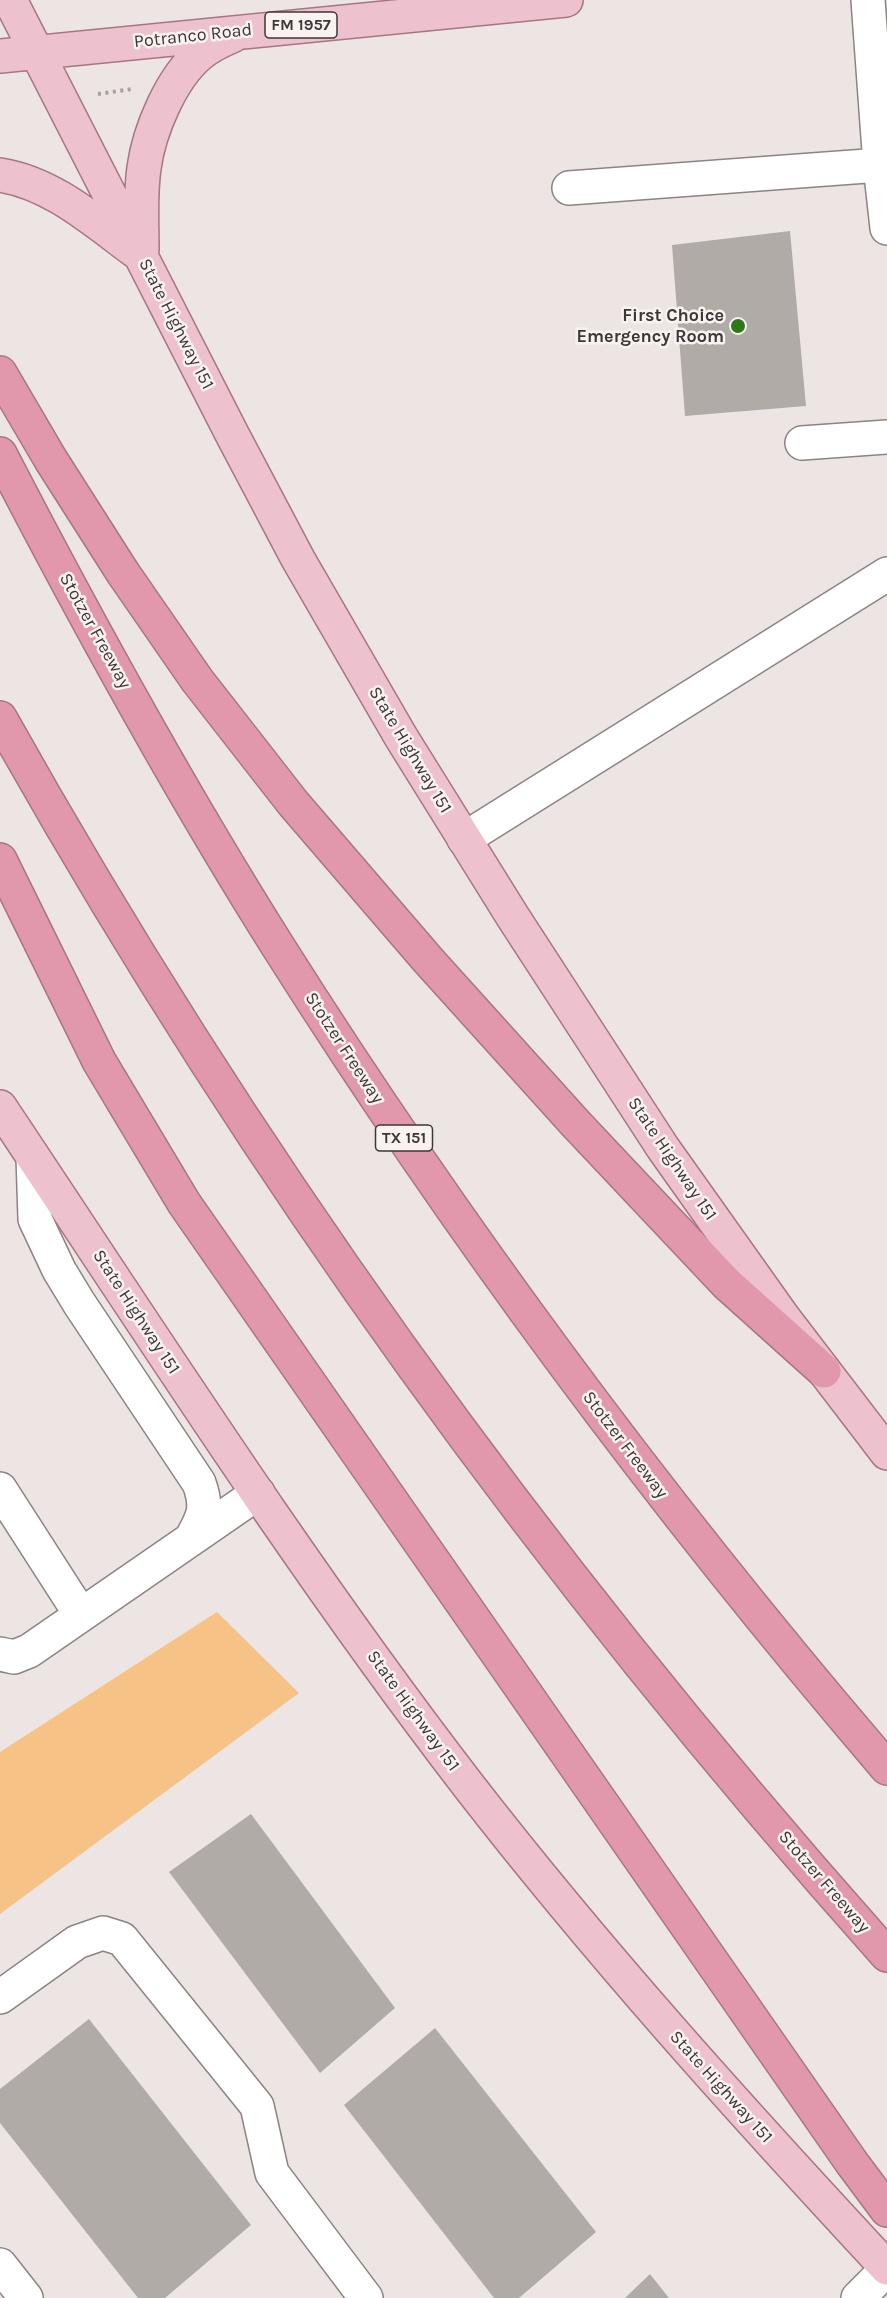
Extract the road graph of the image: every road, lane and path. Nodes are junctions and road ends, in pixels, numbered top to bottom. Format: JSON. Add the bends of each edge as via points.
{"nodes":[{"id":1,"x":10,"y":0,"type":"edge"},
{"id":2,"x":566,"y":0,"type":"edge"},
{"id":3,"x":868,"y":0,"type":"edge"},
{"id":4,"x":246,"y":30,"type":"junction"},
{"id":5,"x":37,"y":52,"type":"junction"},
{"id":6,"x":0,"y":56,"type":"edge"},
{"id":7,"x":107,"y":86,"type":"dead end"},
{"id":8,"x":142,"y":87,"type":"dead end"},
{"id":9,"x":110,"y":92,"type":"junction"},
{"id":10,"x":88,"y":96,"type":"dead end"},
{"id":11,"x":880,"y":165,"type":"junction"},
{"id":12,"x":0,"y":175,"type":"edge"},
{"id":13,"x":569,"y":188,"type":"dead end"},
{"id":14,"x":887,"y":228,"type":"edge"},
{"id":15,"x":142,"y":255,"type":"junction"},
{"id":16,"x":0,"y":373,"type":"edge"},
{"id":17,"x":887,"y":437,"type":"edge"},
{"id":18,"x":802,"y":443,"type":"dead end"},
{"id":19,"x":0,"y":454,"type":"edge"},
{"id":20,"x":887,"y":574,"type":"edge"},
{"id":21,"x":0,"y":718,"type":"edge"},
{"id":22,"x":464,"y":839,"type":"junction"},
{"id":23,"x":0,"y":860,"type":"edge"},
{"id":24,"x":0,"y":1107,"type":"edge"},
{"id":25,"x":33,"y":1157,"type":"junction"},
{"id":26,"x":824,"y":1371,"type":"junction"},
{"id":27,"x":887,"y":1453,"type":"edge"},
{"id":28,"x":0,"y":1489,"type":"edge"},
{"id":29,"x":258,"y":1493,"type":"junction"},
{"id":30,"x":191,"y":1539,"type":"junction"},
{"id":31,"x":81,"y":1615,"type":"junction"},
{"id":32,"x":0,"y":1654,"type":"edge"},
{"id":33,"x":887,"y":1768,"type":"edge"},
{"id":34,"x":887,"y":1955,"type":"edge"},
{"id":35,"x":0,"y":1997,"type":"edge"},
{"id":36,"x":887,"y":2210,"type":"edge"},
{"id":37,"x":0,"y":2265,"type":"edge"},
{"id":38,"x":887,"y":2269,"type":"edge"},
{"id":39,"x":26,"y":2298,"type":"edge"},
{"id":40,"x":366,"y":2298,"type":"edge"},
{"id":41,"x":858,"y":2298,"type":"edge"}],
"edges":[{"from":1,"to":5,"type":"main road","name":"State Highway 151"},
{"from":2,"to":4,"type":"main road","name":"Potranco Road","number":"FM 1957"},
{"from":3,"to":11,"type":"lane"},
{"from":4,"to":5,"type":"main road","name":"Potranco Road","number":"FM 1957"},
{"from":4,"to":15,"type":"main road","via":[[199,55],[169,95],[150,141],[144,168]]},
{"from":5,"to":6,"type":"main road","name":"Potranco Road","number":"FM 1957"},
{"from":5,"to":15,"type":"main road","name":"State Highway 151"},
{"from":7,"to":9,"type":"path"},
{"from":8,"to":9,"type":"path"},
{"from":9,"to":10,"type":"path"},
{"from":11,"to":13,"type":"lane"},
{"from":11,"to":14,"type":"lane"},
{"from":12,"to":15,"type":"main road","via":[[33,184],[73,205]]},
{"from":15,"to":22,"type":"main road","name":"State Highway 151","via":[[298,559]]},
{"from":16,"to":26,"type":"highway","via":[[130,582],[197,680],[292,803],[584,1132],[726,1282]]},
{"from":17,"to":18,"type":"lane"},
{"from":19,"to":33,"type":"highway","name":"Stotzer Freeway","number":"TX 151","via":[[102,647],[206,828],[393,1123],[512,1294],[637,1462],[766,1625]]},
{"from":20,"to":22,"type":"lane"},
{"from":21,"to":34,"type":"highway","name":"Stotzer Freeway","via":[[170,1006],[284,1182],[404,1354],[658,1687]]},
{"from":22,"to":26,"type":"main road","name":"State Highway 151","via":[[663,1148]]},
{"from":23,"to":36,"type":"highway","via":[[99,1061],[184,1203]]},
{"from":24,"to":25,"type":"main road","name":"State Highway 151"},
{"from":25,"to":29,"type":"main road","name":"State Highway 151"},
{"from":25,"to":30,"type":"lane","via":[[35,1219],[59,1270],[199,1483],[205,1509]]},
{"from":26,"to":27,"type":"main road","name":"State Highway 151"},
{"from":28,"to":31,"type":"lane"},
{"from":29,"to":30,"type":"lane"},
{"from":29,"to":38,"type":"main road","name":"State Highway 151","via":[[343,1616],[553,1892],[731,2100]]},
{"from":30,"to":31,"type":"lane"},
{"from":31,"to":32,"type":"lane","via":[[29,1651],[14,1657]]},
{"from":35,"to":40,"type":"lane","via":[[77,1942],[103,1933],[122,1939],[257,2106],[272,2173]]},
{"from":37,"to":39,"type":"lane"},
{"from":38,"to":41,"type":"lane"}]}
